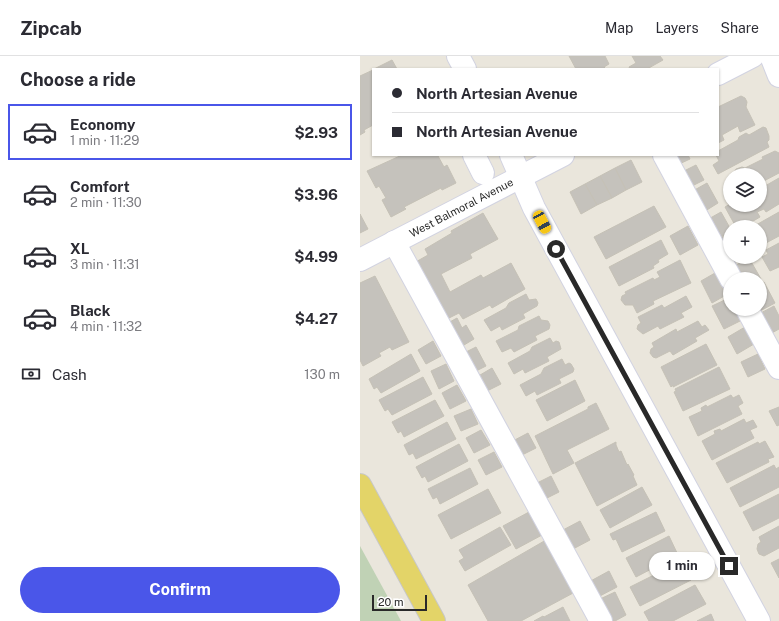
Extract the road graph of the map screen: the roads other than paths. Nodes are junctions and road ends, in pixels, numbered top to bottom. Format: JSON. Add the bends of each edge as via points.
{"nodes":[{"id":1,"x":458,"y":56,"type":"edge"},
{"id":2,"x":753,"y":56,"type":"edge"},
{"id":3,"x":771,"y":56,"type":"edge"},
{"id":4,"x":464,"y":68,"type":"edge"},
{"id":5,"x":719,"y":73,"type":"edge"},
{"id":6,"x":779,"y":76,"type":"edge"},
{"id":7,"x":512,"y":156,"type":"edge"},
{"id":8,"x":561,"y":156,"type":"edge"},
{"id":9,"x":665,"y":156,"type":"edge"},
{"id":10,"x":521,"y":177,"type":"junction"},
{"id":11,"x":394,"y":242,"type":"junction"},
{"id":12,"x":360,"y":260,"type":"edge"},
{"id":13,"x":727,"y":272,"type":"edge"},
{"id":14,"x":751,"y":316,"type":"edge"},
{"id":15,"x":779,"y":368,"type":"edge"},
{"id":16,"x":360,"y":485,"type":"edge"},
{"id":17,"x":434,"y":621,"type":"edge"},
{"id":18,"x":601,"y":621,"type":"edge"},
{"id":19,"x":759,"y":621,"type":"edge"}],
"edges":[{"from":1,"to":4,"type":"street"},
{"from":2,"to":5,"type":"street"},
{"from":3,"to":6,"type":"street"},
{"from":7,"to":10,"type":"street"},
{"from":8,"to":10,"type":"street","name":"West Balmoral Avenue"},
{"from":9,"to":13,"type":"street"},
{"from":10,"to":11,"type":"street","name":"West Balmoral Avenue"},
{"from":10,"to":19,"type":"street","via":[[534,208]]},
{"from":11,"to":12,"type":"street","name":"West Balmoral Avenue"},
{"from":11,"to":18,"type":"street"},
{"from":14,"to":15,"type":"street"},
{"from":16,"to":17,"type":"main road"}]}
